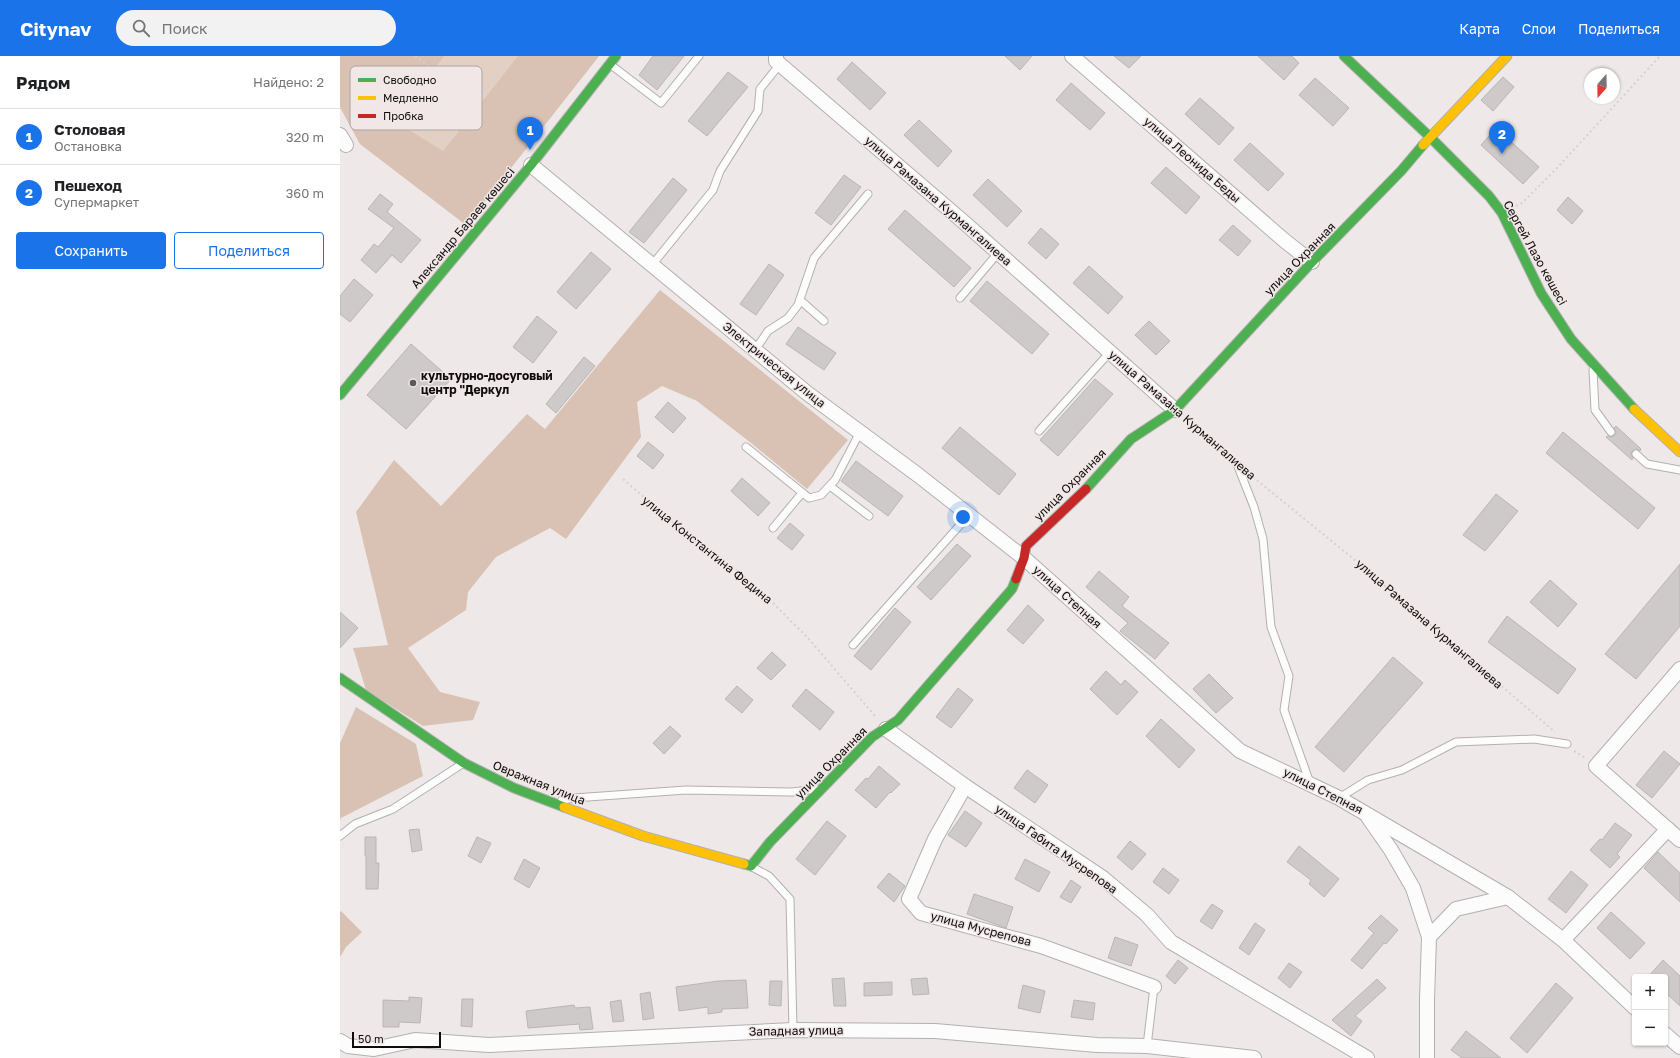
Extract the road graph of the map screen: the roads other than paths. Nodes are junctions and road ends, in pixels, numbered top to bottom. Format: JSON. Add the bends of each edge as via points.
{"nodes":[{"id":1,"x":616,"y":56,"type":"edge"},
{"id":2,"x":699,"y":56,"type":"edge"},
{"id":3,"x":1072,"y":56,"type":"edge"},
{"id":4,"x":1344,"y":56,"type":"edge"},
{"id":5,"x":1507,"y":56,"type":"edge"},
{"id":6,"x":778,"y":60,"type":"edge"},
{"id":7,"x":610,"y":64,"type":"junction"},
{"id":8,"x":1430,"y":137,"type":"junction"},
{"id":9,"x":531,"y":165,"type":"junction"},
{"id":10,"x":868,"y":194,"type":"dead end"},
{"id":11,"x":998,"y":253,"type":"junction"},
{"id":12,"x":1312,"y":262,"type":"junction"},
{"id":13,"x":652,"y":264,"type":"junction"},
{"id":14,"x":960,"y":298,"type":"dead end"},
{"id":15,"x":800,"y":300,"type":"junction"},
{"id":16,"x":824,"y":321,"type":"dead end"},
{"id":17,"x":755,"y":350,"type":"junction"},
{"id":18,"x":1110,"y":352,"type":"junction"},
{"id":19,"x":1592,"y":364,"type":"junction"},
{"id":20,"x":340,"y":395,"type":"edge"},
{"id":21,"x":1175,"y":410,"type":"junction"},
{"id":22,"x":1039,"y":431,"type":"dead end"},
{"id":23,"x":860,"y":432,"type":"junction"},
{"id":24,"x":1611,"y":432,"type":"dead end"},
{"id":25,"x":746,"y":447,"type":"dead end"},
{"id":26,"x":1680,"y":452,"type":"edge"},
{"id":27,"x":1636,"y":454,"type":"dead end"},
{"id":28,"x":1237,"y":464,"type":"road end"},
{"id":29,"x":1680,"y":470,"type":"edge"},
{"id":30,"x":830,"y":486,"type":"junction"},
{"id":31,"x":802,"y":493,"type":"junction"},
{"id":32,"x":869,"y":516,"type":"dead end"},
{"id":33,"x":968,"y":516,"type":"junction"},
{"id":34,"x":773,"y":528,"type":"dead end"},
{"id":35,"x":1024,"y":558,"type":"junction"},
{"id":36,"x":853,"y":645,"type":"dead end"},
{"id":37,"x":1680,"y":669,"type":"edge"},
{"id":38,"x":340,"y":678,"type":"edge"},
{"id":39,"x":886,"y":728,"type":"junction"},
{"id":40,"x":1567,"y":744,"type":"road end"},
{"id":41,"x":464,"y":763,"type":"junction"},
{"id":42,"x":1310,"y":783,"type":"junction"},
{"id":43,"x":965,"y":786,"type":"junction"},
{"id":44,"x":824,"y":788,"type":"junction"},
{"id":45,"x":1339,"y":798,"type":"junction"},
{"id":46,"x":552,"y":802,"type":"junction"},
{"id":47,"x":1366,"y":813,"type":"junction"},
{"id":48,"x":1668,"y":829,"type":"junction"},
{"id":49,"x":340,"y":836,"type":"edge"},
{"id":50,"x":1680,"y":840,"type":"edge"},
{"id":51,"x":751,"y":866,"type":"junction"},
{"id":52,"x":1508,"y":897,"type":"junction"},
{"id":53,"x":1429,"y":936,"type":"junction"},
{"id":54,"x":1563,"y":940,"type":"junction"},
{"id":55,"x":1154,"y":987,"type":"joint"},
{"id":56,"x":1632,"y":1005,"type":"edge"},
{"id":57,"x":793,"y":1030,"type":"junction"},
{"id":58,"x":1668,"y":1037,"type":"edge"},
{"id":59,"x":340,"y":1041,"type":"edge"},
{"id":60,"x":1148,"y":1046,"type":"junction"},
{"id":61,"x":1680,"y":1047,"type":"edge"},
{"id":62,"x":1254,"y":1058,"type":"edge"},
{"id":63,"x":1367,"y":1058,"type":"edge"},
{"id":64,"x":1427,"y":1058,"type":"edge"}],
"edges":[{"from":1,"to":7,"type":"street","name":"Александр Бараев көшесі"},
{"from":2,"to":7,"type":"lane","via":[[661,103]]},
{"from":3,"to":12,"type":"street","name":"улица Леонида Беды","via":[[1285,242]]},
{"from":4,"to":8,"type":"street","name":"Сергей Лазо көшесі"},
{"from":5,"to":8,"type":"street","name":"улица Охранная"},
{"from":6,"to":11,"type":"street","name":"улица Рамазана Курмангалиева"},
{"from":6,"to":13,"type":"lane","via":[[760,89],[758,111],[720,171],[713,190]]},
{"from":7,"to":9,"type":"street","name":"Александр Бараев көшесі"},
{"from":8,"to":12,"type":"street","name":"улица Охранная"},
{"from":8,"to":19,"type":"street","name":"Сергей Лазо көшесі","via":[[1489,196],[1502,213],[1541,292],[1571,339]]},
{"from":9,"to":13,"type":"street","name":"Электрическая улица"},
{"from":9,"to":20,"type":"street","name":"Александр Бараев көшесі"},
{"from":10,"to":15,"type":"lane","via":[[814,258]]},
{"from":11,"to":14,"type":"lane"},
{"from":11,"to":18,"type":"street","name":"улица Рамазана Курмангалиева"},
{"from":12,"to":21,"type":"street","name":"улица Охранная"},
{"from":13,"to":17,"type":"street","name":"Электрическая улица"},
{"from":15,"to":16,"type":"lane"},
{"from":15,"to":17,"type":"lane","via":[[788,318],[768,331]]},
{"from":17,"to":23,"type":"street","name":"Электрическая улица"},
{"from":18,"to":21,"type":"street","name":"улица Рамазана Курмангалиева"},
{"from":18,"to":22,"type":"lane"},
{"from":19,"to":24,"type":"lane","via":[[1595,410]]},
{"from":19,"to":26,"type":"street","name":"Сергей Лазо көшесі","via":[[1636,411]]},
{"from":21,"to":35,"type":"street","name":"улица Охранная","via":[[1131,439],[1094,482],[1026,546]]},
{"from":23,"to":30,"type":"lane"},
{"from":23,"to":33,"type":"street","name":"Электрическая улица"},
{"from":25,"to":31,"type":"lane"},
{"from":27,"to":29,"type":"lane","via":[[1647,464]]},
{"from":28,"to":42,"type":"lane","via":[[1263,539],[1271,627],[1289,676],[1284,710]]},
{"from":30,"to":31,"type":"lane","via":[[821,495],[809,498]]},
{"from":30,"to":32,"type":"lane"},
{"from":31,"to":34,"type":"lane"},
{"from":33,"to":35,"type":"street","name":"Электрическая улица"},
{"from":33,"to":36,"type":"lane"},
{"from":35,"to":39,"type":"street","name":"улица Охранная","via":[[1012,589],[898,720]]},
{"from":35,"to":42,"type":"street","name":"улица Степная","via":[[1240,751]]},
{"from":37,"to":48,"type":"street","via":[[1596,766]]},
{"from":38,"to":41,"type":"street","name":"Овражная улица"},
{"from":39,"to":43,"type":"street","name":"улица Габита Мусрепова"},
{"from":39,"to":44,"type":"street","name":"улица Охранная","via":[[872,737]]},
{"from":40,"to":45,"type":"lane","via":[[1534,739],[1456,742],[1402,770],[1368,780]]},
{"from":41,"to":46,"type":"street","name":"Овражная улица","via":[[514,788]]},
{"from":41,"to":49,"type":"lane","via":[[393,809],[355,824]]},
{"from":42,"to":45,"type":"street","name":"улица Степная"},
{"from":43,"to":55,"type":"street","name":"улица Мусрепова","via":[[935,839],[909,899],[921,913],[1041,946]]},
{"from":43,"to":63,"type":"street","name":"улица Габита Мусрепова","via":[[1103,878],[1147,915],[1171,942]]},
{"from":44,"to":46,"type":"lane","via":[[792,792],[686,790],[574,798]]},
{"from":44,"to":51,"type":"street","name":"улица Охранная","via":[[770,842]]},
{"from":45,"to":47,"type":"street","name":"улица Степная"},
{"from":46,"to":51,"type":"street","name":"Овражная улица","via":[[643,836]]},
{"from":47,"to":52,"type":"street","name":"улица Степная"},
{"from":47,"to":53,"type":"street","via":[[1413,888]]},
{"from":48,"to":50,"type":"street"},
{"from":48,"to":54,"type":"street"},
{"from":51,"to":57,"type":"lane","via":[[769,876],[790,899]]},
{"from":52,"to":53,"type":"street","via":[[1456,909]]},
{"from":52,"to":54,"type":"street","name":"улица Степная"},
{"from":53,"to":64,"type":"street"},
{"from":54,"to":56,"type":"street","name":"улица Степная"},
{"from":55,"to":60,"type":"lane"},
{"from":57,"to":59,"type":"street","name":"Западная улица","via":[[489,1046],[415,1040],[374,1049],[348,1046]]},
{"from":57,"to":60,"type":"street","name":"Западная улица","via":[[934,1031],[1097,1045]]},
{"from":58,"to":61,"type":"street"},
{"from":60,"to":62,"type":"street","name":"Западная улица"}]}
